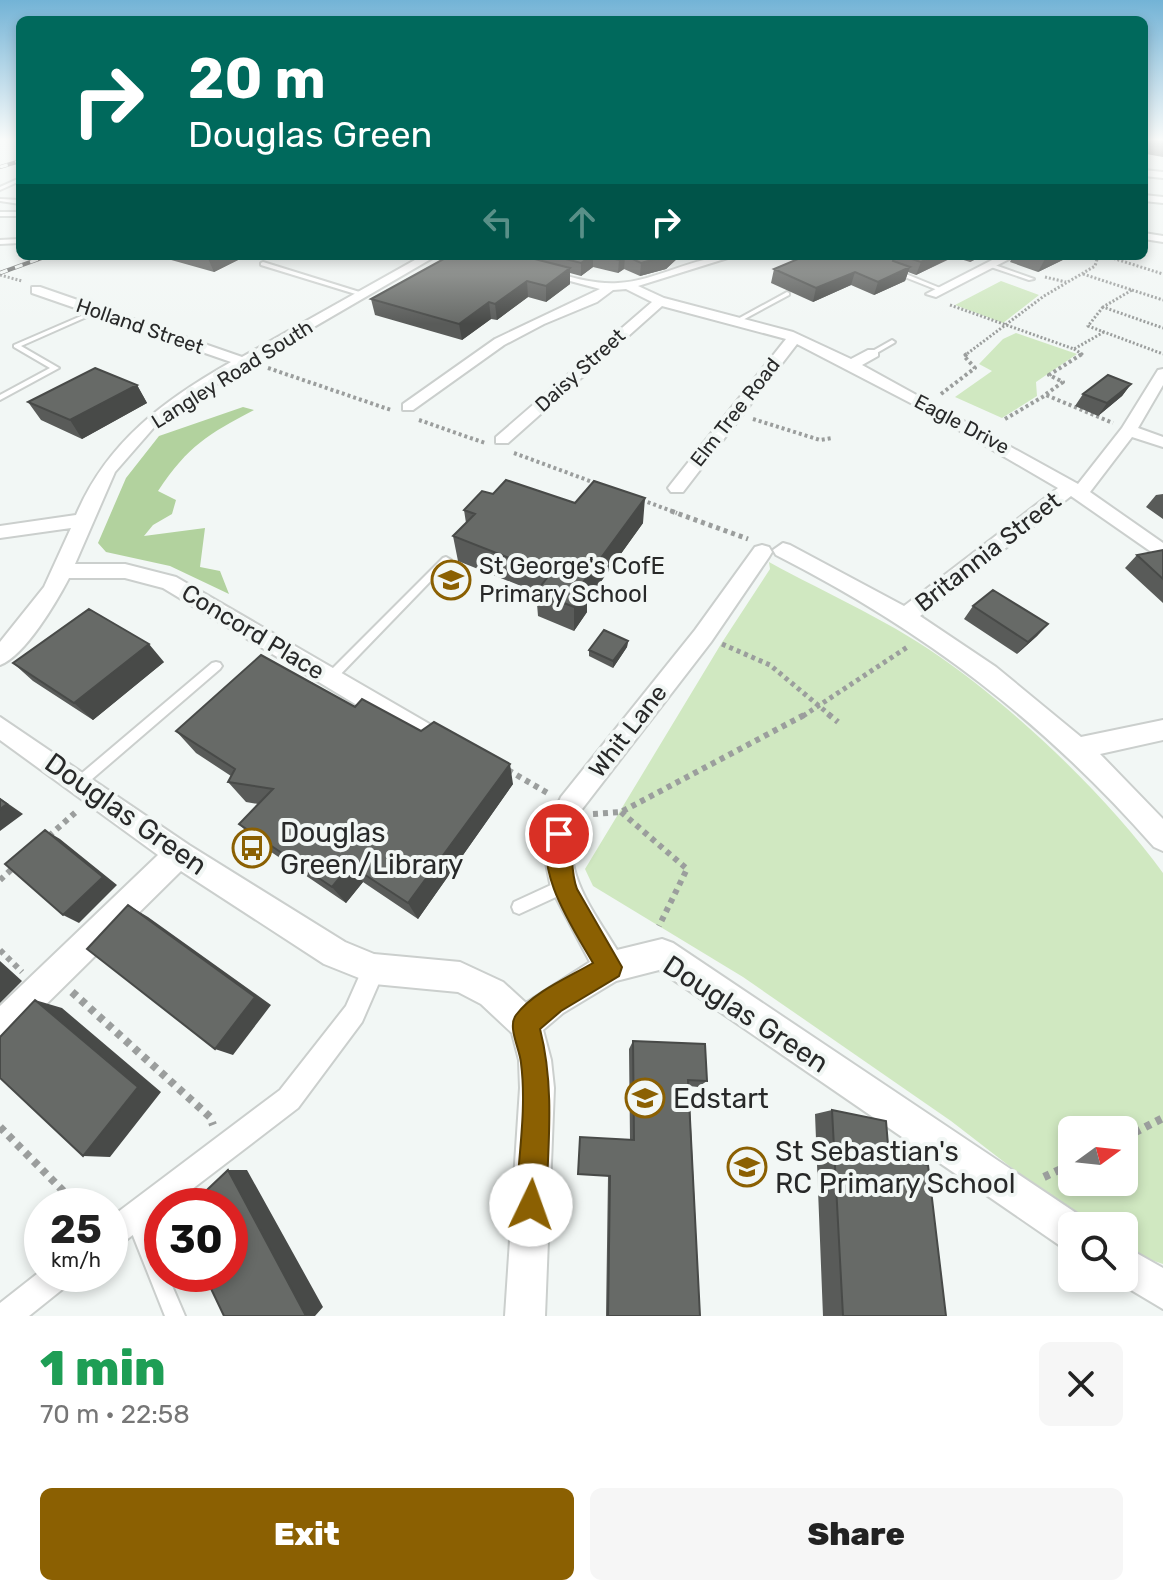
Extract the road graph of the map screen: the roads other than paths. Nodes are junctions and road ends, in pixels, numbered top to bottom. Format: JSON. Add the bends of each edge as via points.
{"nodes":[{"id":1,"x":423,"y":260,"type":"edge"},
{"id":2,"x":499,"y":260,"type":"edge"},
{"id":3,"x":715,"y":260,"type":"edge"},
{"id":4,"x":1001,"y":260,"type":"edge"},
{"id":5,"x":263,"y":264,"type":"dead end"},
{"id":6,"x":990,"y":265,"type":"junction"},
{"id":7,"x":893,"y":271,"type":"edge"},
{"id":8,"x":1031,"y":279,"type":"road end"},
{"id":9,"x":629,"y":286,"type":"junction"},
{"id":10,"x":609,"y":287,"type":"junction"},
{"id":11,"x":36,"y":290,"type":"dead end"},
{"id":12,"x":937,"y":292,"type":"joint"},
{"id":13,"x":787,"y":294,"type":"edge"},
{"id":14,"x":364,"y":295,"type":"junction"},
{"id":15,"x":660,"y":301,"type":"junction"},
{"id":16,"x":97,"y":311,"type":"junction"},
{"id":17,"x":737,"y":321,"type":"junction"},
{"id":18,"x":796,"y":338,"type":"junction"},
{"id":19,"x":892,"y":342,"type":"dead end"},
{"id":20,"x":873,"y":353,"type":"joint"},
{"id":21,"x":244,"y":362,"type":"junction"},
{"id":22,"x":851,"y":365,"type":"junction"},
{"id":23,"x":1163,"y":373,"type":"edge"},
{"id":24,"x":0,"y":398,"type":"edge"},
{"id":25,"x":407,"y":413,"type":"road end"},
{"id":26,"x":1129,"y":430,"type":"junction"},
{"id":27,"x":1163,"y":442,"type":"edge"},
{"id":28,"x":501,"y":446,"type":"road end"},
{"id":29,"x":677,"y":488,"type":"dead end"},
{"id":30,"x":1076,"y":490,"type":"junction"},
{"id":31,"x":84,"y":520,"type":"junction"},
{"id":32,"x":0,"y":532,"type":"edge"},
{"id":33,"x":1163,"y":553,"type":"edge"},
{"id":34,"x":446,"y":560,"type":"dead end"},
{"id":35,"x":63,"y":571,"type":"junction"},
{"id":36,"x":905,"y":617,"type":"junction"},
{"id":37,"x":0,"y":656,"type":"edge"},
{"id":38,"x":216,"y":666,"type":"dead end"},
{"id":39,"x":330,"y":678,"type":"junction"},
{"id":40,"x":0,"y":727,"type":"edge"},
{"id":41,"x":1163,"y":730,"type":"edge"},
{"id":42,"x":429,"y":736,"type":"edge"},
{"id":43,"x":1080,"y":748,"type":"junction"},
{"id":44,"x":88,"y":788,"type":"junction"},
{"id":45,"x":1163,"y":838,"type":"edge"},
{"id":46,"x":179,"y":854,"type":"junction"},
{"id":47,"x":564,"y":886,"type":"junction"},
{"id":48,"x":519,"y":907,"type":"dead end"},
{"id":49,"x":610,"y":967,"type":"junction"},
{"id":50,"x":374,"y":969,"type":"junction"},
{"id":51,"x":526,"y":1024,"type":"junction"},
{"id":52,"x":0,"y":1028,"type":"edge"},
{"id":53,"x":135,"y":1217,"type":"junction"},
{"id":54,"x":128,"y":1222,"type":"edge"},
{"id":55,"x":1058,"y":1223,"type":"edge"},
{"id":56,"x":1138,"y":1274,"type":"edge"},
{"id":57,"x":1163,"y":1290,"type":"edge"},
{"id":58,"x":37,"y":1292,"type":"edge"},
{"id":59,"x":7,"y":1316,"type":"edge"},
{"id":60,"x":175,"y":1316,"type":"edge"},
{"id":61,"x":525,"y":1316,"type":"edge"}],
"edges":[{"from":1,"to":14,"type":"street","name":"Langley Road South"},
{"from":2,"to":10,"type":"street"},
{"from":3,"to":9,"type":"street"},
{"from":4,"to":6,"type":"street"},
{"from":5,"to":14,"type":"lane"},
{"from":6,"to":8,"type":"lane"},
{"from":6,"to":12,"type":"street"},
{"from":7,"to":12,"type":"lane"},
{"from":9,"to":10,"type":"street"},
{"from":9,"to":15,"type":"street","name":"Eagle Drive"},
{"from":10,"to":25,"type":"street","via":[[481,352]]},
{"from":11,"to":16,"type":"street","name":"Holland Street"},
{"from":13,"to":17,"type":"lane"},
{"from":14,"to":21,"type":"street","name":"Langley Road South"},
{"from":15,"to":17,"type":"street","name":"Eagle Drive"},
{"from":15,"to":28,"type":"street","name":"Daisy Street"},
{"from":16,"to":21,"type":"street","name":"Holland Street"},
{"from":16,"to":24,"type":"lane","via":[[16,346],[55,368]]},
{"from":17,"to":18,"type":"street","name":"Eagle Drive"},
{"from":18,"to":22,"type":"street","name":"Eagle Drive"},
{"from":18,"to":29,"type":"street","name":"Elm Tree Road"},
{"from":19,"to":20,"type":"lane"},
{"from":20,"to":22,"type":"street"},
{"from":21,"to":31,"type":"street","name":"Langley Road South","via":[[161,415],[129,443],[104,474]]},
{"from":22,"to":30,"type":"street","name":"Eagle Drive"},
{"from":23,"to":26,"type":"street","name":"Britannia Street"},
{"from":26,"to":27,"type":"street"},
{"from":26,"to":30,"type":"street","name":"Britannia Street"},
{"from":30,"to":33,"type":"street","name":"Eagle Drive"},
{"from":30,"to":36,"type":"street","name":"Britannia Street"},
{"from":31,"to":32,"type":"street"},
{"from":31,"to":35,"type":"street","name":"Langley Road South"},
{"from":34,"to":39,"type":"lane"},
{"from":35,"to":37,"type":"street","name":"Langley Road South"},
{"from":35,"to":39,"type":"street","name":"Concord Place","via":[[125,571],[169,582]]},
{"from":36,"to":43,"type":"street","via":[[995,676]]},
{"from":36,"to":47,"type":"street","name":"Whit Lane","via":[[847,580],[773,551],[570,805],[559,834]]},
{"from":38,"to":44,"type":"lane"},
{"from":39,"to":42,"type":"street","name":"Concord Place"},
{"from":40,"to":44,"type":"street","name":"Douglas Green"},
{"from":41,"to":43,"type":"street"},
{"from":43,"to":45,"type":"street"},
{"from":44,"to":46,"type":"street","name":"Douglas Green"},
{"from":46,"to":50,"type":"street","name":"Douglas Green","via":[[335,953]]},
{"from":46,"to":52,"type":"street"},
{"from":47,"to":48,"type":"lane"},
{"from":47,"to":49,"type":"street","name":"Whit Lane"},
{"from":49,"to":51,"type":"street","name":"Douglas Green"},
{"from":49,"to":55,"type":"street","name":"Douglas Green","via":[[662,954]]},
{"from":50,"to":51,"type":"street","name":"Douglas Green","via":[[460,977],[492,993]]},
{"from":50,"to":53,"type":"street","via":[[354,1014],[289,1099]]},
{"from":51,"to":61,"type":"street","via":[[537,1088]]},
{"from":53,"to":54,"type":"street"},
{"from":53,"to":60,"type":"lane"},
{"from":56,"to":57,"type":"street"},
{"from":58,"to":59,"type":"street"}]}
